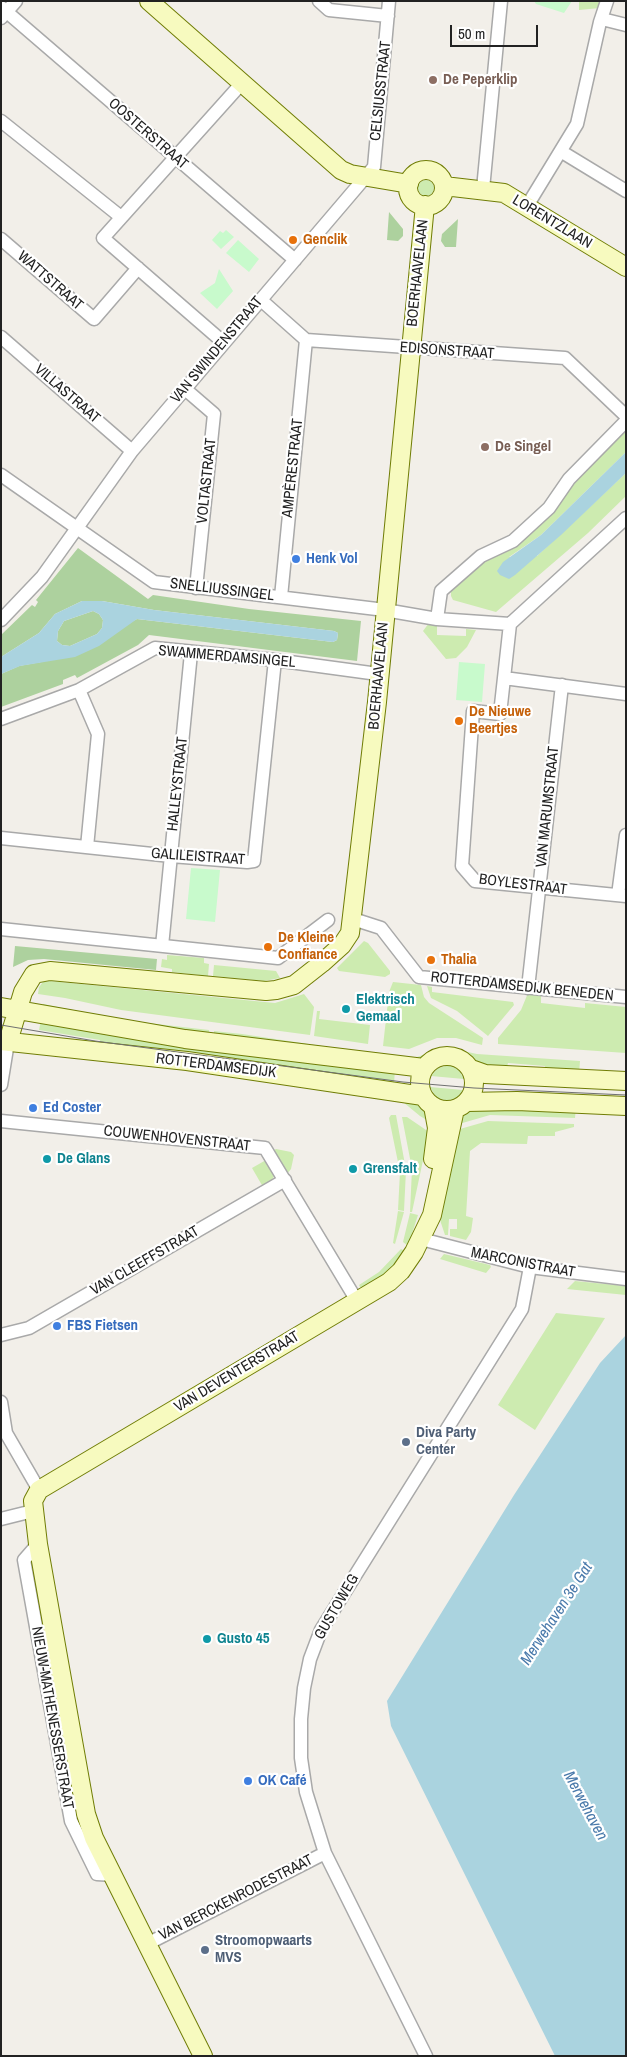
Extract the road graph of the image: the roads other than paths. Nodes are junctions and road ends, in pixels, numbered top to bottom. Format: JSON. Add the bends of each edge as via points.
{"nodes":[{"id":1,"x":16,"y":1,"type":"edge"},
{"id":2,"x":319,"y":1,"type":"edge"},
{"id":3,"x":390,"y":1,"type":"edge"},
{"id":4,"x":501,"y":1,"type":"edge"},
{"id":5,"x":607,"y":1,"type":"edge"},
{"id":6,"x":157,"y":4,"type":"edge"},
{"id":7,"x":3,"y":12,"type":"edge"},
{"id":8,"x":388,"y":16,"type":"junction"},
{"id":9,"x":602,"y":20,"type":"junction"},
{"id":10,"x":626,"y":25,"type":"edge"},
{"id":11,"x":242,"y":83,"type":"junction"},
{"id":12,"x":1,"y":121,"type":"edge"},
{"id":13,"x":562,"y":152,"type":"junction"},
{"id":14,"x":174,"y":157,"type":"junction"},
{"id":15,"x":366,"y":177,"type":"junction"},
{"id":16,"x":409,"y":184,"type":"junction"},
{"id":17,"x":444,"y":186,"type":"junction"},
{"id":18,"x":483,"y":189,"type":"junction"},
{"id":19,"x":626,"y":191,"type":"edge"},
{"id":20,"x":424,"y":205,"type":"junction"},
{"id":21,"x":528,"y":206,"type":"junction"},
{"id":22,"x":121,"y":217,"type":"junction"},
{"id":23,"x":1,"y":239,"type":"edge"},
{"id":24,"x":295,"y":260,"type":"junction"},
{"id":25,"x":626,"y":267,"type":"edge"},
{"id":26,"x":138,"y":268,"type":"junction"},
{"id":27,"x":260,"y":300,"type":"junction"},
{"id":28,"x":1,"y":338,"type":"edge"},
{"id":29,"x":306,"y":340,"type":"junction"},
{"id":30,"x":223,"y":342,"type":"junction"},
{"id":31,"x":410,"y":349,"type":"junction"},
{"id":32,"x":184,"y":389,"type":"junction"},
{"id":33,"x":626,"y":416,"type":"edge"},
{"id":34,"x":626,"y":421,"type":"edge"},
{"id":35,"x":132,"y":451,"type":"junction"},
{"id":36,"x":1,"y":476,"type":"edge"},
{"id":37,"x":626,"y":518,"type":"edge"},
{"id":38,"x":75,"y":528,"type":"junction"},
{"id":39,"x":196,"y":588,"type":"junction"},
{"id":40,"x":280,"y":597,"type":"junction"},
{"id":41,"x":385,"y":610,"type":"junction"},
{"id":42,"x":436,"y":619,"type":"junction"},
{"id":43,"x":1,"y":620,"type":"edge"},
{"id":44,"x":510,"y":624,"type":"junction"},
{"id":45,"x":191,"y":652,"type":"junction"},
{"id":46,"x":275,"y":660,"type":"junction"},
{"id":47,"x":378,"y":674,"type":"junction"},
{"id":48,"x":504,"y":678,"type":"junction"},
{"id":49,"x":562,"y":685,"type":"junction"},
{"id":50,"x":79,"y":690,"type":"junction"},
{"id":51,"x":626,"y":694,"type":"edge"},
{"id":52,"x":1,"y":718,"type":"edge"},
{"id":53,"x":626,"y":835,"type":"edge"},
{"id":54,"x":1,"y":838,"type":"edge"},
{"id":55,"x":87,"y":847,"type":"junction"},
{"id":56,"x":171,"y":856,"type":"junction"},
{"id":57,"x":540,"y":888,"type":"junction"},
{"id":58,"x":622,"y":896,"type":"edge"},
{"id":59,"x":353,"y":919,"type":"junction"},
{"id":60,"x":328,"y":920,"type":"dead end"},
{"id":61,"x":1,"y":929,"type":"edge"},
{"id":62,"x":162,"y":946,"type":"junction"},
{"id":63,"x":528,"y":988,"type":"junction"},
{"id":64,"x":626,"y":997,"type":"edge"},
{"id":65,"x":9,"y":1008,"type":"edge"},
{"id":66,"x":5,"y":1041,"type":"edge"},
{"id":67,"x":424,"y":1068,"type":"junction"},
{"id":68,"x":471,"y":1069,"type":"junction"},
{"id":69,"x":626,"y":1081,"type":"edge"},
{"id":70,"x":1,"y":1085,"type":"edge"},
{"id":71,"x":428,"y":1101,"type":"junction"},
{"id":72,"x":461,"y":1105,"type":"junction"},
{"id":73,"x":626,"y":1106,"type":"edge"},
{"id":74,"x":1,"y":1121,"type":"edge"},
{"id":75,"x":285,"y":1180,"type":"junction"},
{"id":76,"x":421,"y":1239,"type":"junction"},
{"id":77,"x":530,"y":1267,"type":"junction"},
{"id":78,"x":626,"y":1279,"type":"edge"},
{"id":79,"x":357,"y":1301,"type":"junction"},
{"id":80,"x":1,"y":1335,"type":"edge"},
{"id":81,"x":1,"y":1402,"type":"edge"},
{"id":82,"x":39,"y":1490,"type":"junction"},
{"id":83,"x":33,"y":1511,"type":"junction"},
{"id":84,"x":1,"y":1519,"type":"edge"},
{"id":85,"x":324,"y":1853,"type":"junction"},
{"id":86,"x":147,"y":1944,"type":"junction"},
{"id":87,"x":203,"y":2056,"type":"edge"},
{"id":88,"x":426,"y":2056,"type":"edge"}],
"edges":[{"from":1,"to":7,"type":"street"},
{"from":2,"to":8,"type":"street","via":[[329,10]]},
{"from":3,"to":8,"type":"street","name":"CELSIUSSTRAAT"},
{"from":4,"to":18,"type":"street"},
{"from":5,"to":9,"type":"street"},
{"from":6,"to":11,"type":"street"},
{"from":7,"to":14,"type":"street","name":"OOSTERSTRAAT"},
{"from":8,"to":15,"type":"street","name":"CELSIUSSTRAAT","via":[[374,167]]},
{"from":9,"to":10,"type":"street"},
{"from":9,"to":13,"type":"street","via":[[577,124]]},
{"from":11,"to":14,"type":"street"},
{"from":11,"to":15,"type":"street","via":[[340,170]]},
{"from":12,"to":22,"type":"street"},
{"from":13,"to":19,"type":"street"},
{"from":13,"to":21,"type":"street"},
{"from":14,"to":22,"type":"street"},
{"from":14,"to":24,"type":"street","name":"OOSTERSTRAAT"},
{"from":15,"to":16,"type":"street"},
{"from":15,"to":24,"type":"street","name":"VAN SWINDENSTRAAT"},
{"from":16,"to":17,"type":"street","via":[[417,173],[425,170],[438,174]]},
{"from":16,"to":20,"type":"street","via":[[412,198]]},
{"from":17,"to":18,"type":"street","name":"LORENTZLAAN"},
{"from":17,"to":20,"type":"street","via":[[437,202]]},
{"from":18,"to":21,"type":"street","name":"LORENTZLAAN","via":[[504,193]]},
{"from":20,"to":31,"type":"street","name":"BOERHAAVELAAN"},
{"from":21,"to":25,"type":"street","name":"LORENTZLAAN"},
{"from":22,"to":26,"type":"street","via":[[103,238]]},
{"from":23,"to":26,"type":"street","name":"WATTSTRAAT","via":[[94,319]]},
{"from":24,"to":27,"type":"street","name":"VAN SWINDENSTRAAT"},
{"from":26,"to":30,"type":"street"},
{"from":27,"to":29,"type":"street"},
{"from":27,"to":30,"type":"street","name":"VAN SWINDENSTRAAT"},
{"from":28,"to":35,"type":"street","name":"VILLASTRAAT"},
{"from":29,"to":31,"type":"street","name":"EDISONSTRAAT"},
{"from":29,"to":40,"type":"street","name":"AMPÈRESTRAAT"},
{"from":30,"to":32,"type":"street","name":"VAN SWINDENSTRAAT"},
{"from":31,"to":33,"type":"street","name":"EDISONSTRAAT","via":[[565,358]]},
{"from":31,"to":41,"type":"street","name":"BOERHAAVELAAN"},
{"from":32,"to":35,"type":"street","name":"VAN SWINDENSTRAAT"},
{"from":32,"to":39,"type":"street","name":"VOLTASTRAAT","via":[[214,414]]},
{"from":34,"to":42,"type":"street","via":[[569,480],[549,508],[513,541],[481,556],[441,591]]},
{"from":35,"to":38,"type":"street","name":"VAN SWINDENSTRAAT"},
{"from":36,"to":38,"type":"street","name":"SNELLIUSSINGEL"},
{"from":37,"to":44,"type":"street"},
{"from":38,"to":39,"type":"street","name":"SNELLIUSSINGEL","via":[[154,582]]},
{"from":38,"to":43,"type":"street","name":"VAN SWINDENSTRAAT","via":[[42,577]]},
{"from":39,"to":40,"type":"street","name":"SNELLIUSSINGEL"},
{"from":40,"to":41,"type":"street","name":"SNELLIUSSINGEL"},
{"from":41,"to":42,"type":"street","name":"SNELLIUSSINGEL"},
{"from":41,"to":47,"type":"street","name":"BOERHAAVELAAN"},
{"from":42,"to":44,"type":"street","name":"SNELLIUSSINGEL"},
{"from":44,"to":48,"type":"street"},
{"from":45,"to":46,"type":"street","name":"SWAMMERDAMSINGEL"},
{"from":45,"to":50,"type":"street","name":"SWAMMERDAMSINGEL","via":[[155,648]]},
{"from":45,"to":56,"type":"street","name":"HALLEYSTRAAT"},
{"from":46,"to":47,"type":"street","name":"SWAMMERDAMSINGEL"},
{"from":46,"to":56,"type":"street","name":"GALILEISTRAAT","via":[[256,858],[247,862]]},
{"from":47,"to":59,"type":"street","name":"BOERHAAVELAAN"},
{"from":48,"to":49,"type":"street"},
{"from":48,"to":57,"type":"street","name":"BOYLESTRAAT","via":[[500,714],[473,711],[462,866],[475,881]]},
{"from":49,"to":51,"type":"street"},
{"from":49,"to":57,"type":"street","name":"VAN MARUMSTRAAT"},
{"from":50,"to":52,"type":"street","name":"SWAMMERDAMSINGEL"},
{"from":50,"to":55,"type":"street","via":[[98,734]]},
{"from":53,"to":58,"type":"street"},
{"from":54,"to":55,"type":"street","name":"GALILEISTRAAT"},
{"from":55,"to":56,"type":"street","name":"GALILEISTRAAT"},
{"from":56,"to":62,"type":"street","name":"HALLEYSTRAAT"},
{"from":57,"to":58,"type":"street","name":"BOYLESTRAAT"},
{"from":57,"to":63,"type":"street","name":"VAN MARUMSTRAAT"},
{"from":59,"to":63,"type":"street","name":"ROTTERDAMSEDIJK BENEDEN","via":[[381,928],[419,977]]},
{"from":59,"to":65,"type":"street","name":"BOERHAAVELAAN","via":[[350,933],[342,945],[287,988],[266,991],[42,971],[34,974]]},
{"from":60,"to":62,"type":"street","via":[[278,958]]},
{"from":61,"to":62,"type":"street"},
{"from":63,"to":64,"type":"street","name":"ROTTERDAMSEDIJK BENEDEN"},
{"from":65,"to":66,"type":"street"},
{"from":65,"to":67,"type":"street","name":"ROTTERDAMSEDIJK","via":[[185,1039]]},
{"from":66,"to":70,"type":"street"},
{"from":66,"to":71,"type":"street","name":"ROTTERDAMSEDIJK","via":[[187,1061]]},
{"from":67,"to":68,"type":"street","via":[[434,1058],[448,1055],[461,1059]]},
{"from":67,"to":71,"type":"street","via":[[420,1081]]},
{"from":68,"to":69,"type":"street","via":[[485,1074]]},
{"from":68,"to":72,"type":"street","via":[[475,1083],[472,1096]]},
{"from":71,"to":72,"type":"street","via":[[440,1109]]},
{"from":71,"to":76,"type":"street","name":"VAN DEVENTERSTRAAT","via":[[437,1128]]},
{"from":72,"to":73,"type":"street"},
{"from":72,"to":76,"type":"street","name":"VAN DEVENTERSTRAAT","via":[[432,1215]]},
{"from":74,"to":75,"type":"street","name":"COUWENHOVENSTRAAT","via":[[265,1148]]},
{"from":75,"to":79,"type":"street","name":"COUWENHOVENSTRAAT"},
{"from":75,"to":80,"type":"street","name":"VAN CLEEFFSTRAAT","via":[[28,1328]]},
{"from":76,"to":77,"type":"street","name":"MARCONISTRAAT"},
{"from":76,"to":79,"type":"street","name":"VAN DEVENTERSTRAAT","via":[[401,1271]]},
{"from":77,"to":78,"type":"street","name":"MARCONISTRAAT"},
{"from":77,"to":85,"type":"street","name":"GUSTOWEG","via":[[522,1309],[321,1630],[310,1659],[301,1719],[301,1758],[306,1792]]},
{"from":79,"to":82,"type":"street","name":"VAN DEVENTERSTRAAT"},
{"from":81,"to":82,"type":"street","via":[[6,1433]]},
{"from":82,"to":83,"type":"street","name":"NIEUW-MATHENESSERSTRAAT","via":[[33,1501]]},
{"from":83,"to":84,"type":"street"},
{"from":83,"to":86,"type":"street","name":"NIEUW-MATHENESSERSTRAAT","via":[[86,1814],[94,1838]]},
{"from":85,"to":86,"type":"street","name":"VAN BERCKENRODESTRAAT"},
{"from":85,"to":88,"type":"street","name":"GUSTOWEG"},
{"from":86,"to":87,"type":"street","name":"NIEUW-MATHENESSERSTRAAT"}]}
